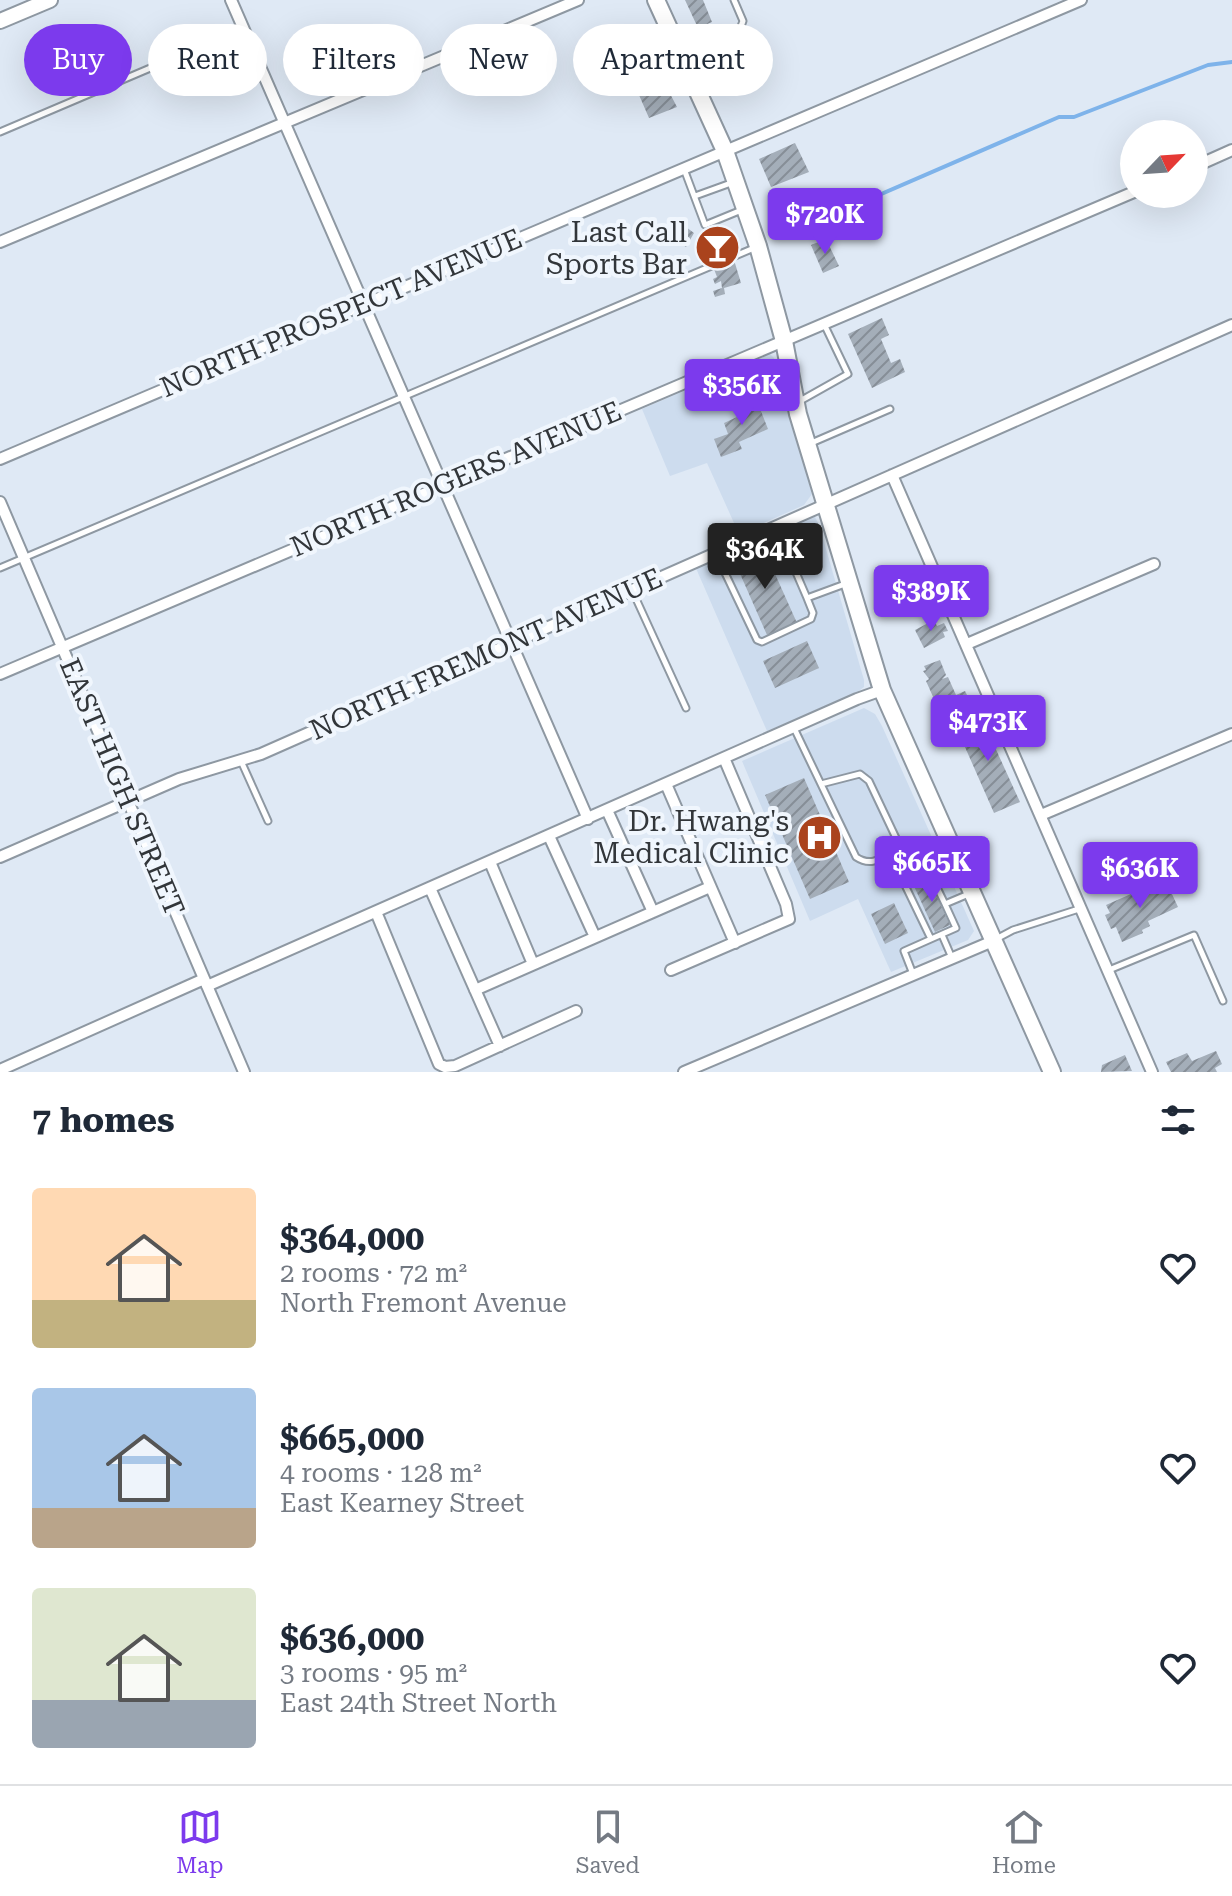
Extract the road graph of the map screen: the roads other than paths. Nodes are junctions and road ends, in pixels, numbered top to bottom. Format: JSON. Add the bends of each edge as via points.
{"nodes":[{"id":1,"x":50,"y":0,"type":"edge"},
{"id":2,"x":231,"y":0,"type":"edge"},
{"id":3,"x":578,"y":0,"type":"edge"},
{"id":4,"x":656,"y":0,"type":"edge"},
{"id":5,"x":734,"y":0,"type":"edge"},
{"id":6,"x":1081,"y":0,"type":"edge"},
{"id":7,"x":0,"y":21,"type":"edge"},
{"id":8,"x":241,"y":24,"type":"edge"},
{"id":9,"x":667,"y":24,"type":"edge"},
{"id":10,"x":742,"y":24,"type":"edge"},
{"id":11,"x":148,"y":69,"type":"edge"},
{"id":12,"x":267,"y":82,"type":"edge"},
{"id":13,"x":700,"y":96,"type":"edge"},
{"id":14,"x":285,"y":123,"type":"junction"},
{"id":15,"x":0,"y":132,"type":"edge"},
{"id":16,"x":1232,"y":150,"type":"edge"},
{"id":17,"x":725,"y":151,"type":"junction"},
{"id":18,"x":1208,"y":161,"type":"edge"},
{"id":19,"x":684,"y":168,"type":"junction"},
{"id":20,"x":736,"y":182,"type":"junction"},
{"id":21,"x":695,"y":196,"type":"junction"},
{"id":22,"x":1120,"y":198,"type":"edge"},
{"id":23,"x":745,"y":209,"type":"junction"},
{"id":24,"x":0,"y":242,"type":"edge"},
{"id":25,"x":758,"y":246,"type":"junction"},
{"id":26,"x":364,"y":303,"type":"junction"},
{"id":27,"x":824,"y":324,"type":"junction"},
{"id":28,"x":1232,"y":325,"type":"edge"},
{"id":29,"x":784,"y":341,"type":"junction"},
{"id":30,"x":404,"y":395,"type":"junction"},
{"id":31,"x":796,"y":404,"type":"junction"},
{"id":32,"x":890,"y":409,"type":"dead end"},
{"id":33,"x":808,"y":444,"type":"junction"},
{"id":34,"x":0,"y":459,"type":"edge"},
{"id":35,"x":892,"y":475,"type":"junction"},
{"id":36,"x":441,"y":485,"type":"junction"},
{"id":37,"x":0,"y":502,"type":"edge"},
{"id":38,"x":827,"y":503,"type":"junction"},
{"id":39,"x":776,"y":526,"type":"junction"},
{"id":40,"x":715,"y":553,"type":"junction"},
{"id":41,"x":24,"y":558,"type":"junction"},
{"id":42,"x":1154,"y":564,"type":"dead end"},
{"id":43,"x":0,"y":568,"type":"edge"},
{"id":44,"x":850,"y":582,"type":"junction"},
{"id":45,"x":632,"y":589,"type":"junction"},
{"id":46,"x":807,"y":598,"type":"junction"},
{"id":47,"x":512,"y":642,"type":"junction"},
{"id":48,"x":967,"y":644,"type":"junction"},
{"id":49,"x":63,"y":647,"type":"junction"},
{"id":50,"x":0,"y":674,"type":"edge"},
{"id":51,"x":882,"y":690,"type":"junction"},
{"id":52,"x":686,"y":708,"type":"dead end"},
{"id":53,"x":794,"y":727,"type":"junction"},
{"id":54,"x":1232,"y":734,"type":"edge"},
{"id":55,"x":724,"y":758,"type":"junction"},
{"id":56,"x":240,"y":760,"type":"junction"},
{"id":57,"x":666,"y":784,"type":"junction"},
{"id":58,"x":821,"y":784,"type":"junction"},
{"id":59,"x":129,"y":800,"type":"junction"},
{"id":60,"x":607,"y":810,"type":"junction"},
{"id":61,"x":1041,"y":815,"type":"junction"},
{"id":62,"x":588,"y":819,"type":"junction"},
{"id":63,"x":268,"y":821,"type":"dead end"},
{"id":64,"x":549,"y":836,"type":"junction"},
{"id":65,"x":0,"y":857,"type":"edge"},
{"id":66,"x":490,"y":862,"type":"junction"},
{"id":67,"x":710,"y":887,"type":"junction"},
{"id":68,"x":430,"y":888,"type":"junction"},
{"id":69,"x":972,"y":893,"type":"junction"},
{"id":70,"x":918,"y":894,"type":"dead end"},
{"id":71,"x":911,"y":897,"type":"junction"},
{"id":72,"x":943,"y":902,"type":"junction"},
{"id":73,"x":1082,"y":908,"type":"junction"},
{"id":74,"x":376,"y":912,"type":"junction"},
{"id":75,"x":653,"y":912,"type":"junction"},
{"id":76,"x":942,"y":935,"type":"junction"},
{"id":77,"x":595,"y":937,"type":"junction"},
{"id":78,"x":931,"y":939,"type":"junction"},
{"id":79,"x":993,"y":941,"type":"junction"},
{"id":80,"x":735,"y":943,"type":"junction"},
{"id":81,"x":952,"y":958,"type":"junction"},
{"id":82,"x":533,"y":964,"type":"junction"},
{"id":83,"x":671,"y":970,"type":"dead end"},
{"id":84,"x":1108,"y":971,"type":"junction"},
{"id":85,"x":914,"y":975,"type":"junction"},
{"id":86,"x":206,"y":982,"type":"junction"},
{"id":87,"x":475,"y":990,"type":"junction"},
{"id":88,"x":1223,"y":1001,"type":"dead end"},
{"id":89,"x":576,"y":1011,"type":"dead end"},
{"id":90,"x":500,"y":1046,"type":"junction"},
{"id":91,"x":0,"y":1070,"type":"edge"},
{"id":92,"x":244,"y":1072,"type":"edge"},
{"id":93,"x":684,"y":1072,"type":"edge"},
{"id":94,"x":1052,"y":1072,"type":"edge"},
{"id":95,"x":1152,"y":1072,"type":"edge"}],
"edges":[{"from":1,"to":7,"type":"main road"},
{"from":2,"to":8,"type":"street"},
{"from":3,"to":14,"type":"street"},
{"from":4,"to":9,"type":"main road"},
{"from":5,"to":10,"type":"lane"},
{"from":6,"to":17,"type":"street","name":"NORTH PROSPECT AVENUE"},
{"from":11,"to":15,"type":"lane"},
{"from":12,"to":14,"type":"street"},
{"from":13,"to":17,"type":"main road"},
{"from":14,"to":24,"type":"street"},
{"from":14,"to":26,"type":"street"},
{"from":16,"to":18,"type":"street"},
{"from":17,"to":19,"type":"street","name":"NORTH PROSPECT AVENUE"},
{"from":17,"to":20,"type":"main road"},
{"from":19,"to":21,"type":"lane"},
{"from":19,"to":26,"type":"street","name":"NORTH PROSPECT AVENUE"},
{"from":20,"to":21,"type":"lane"},
{"from":20,"to":23,"type":"main road"},
{"from":21,"to":23,"type":"lane","via":[[705,225]]},
{"from":22,"to":27,"type":"street","name":"NORTH ROGERS AVENUE"},
{"from":23,"to":25,"type":"main road"},
{"from":25,"to":29,"type":"main road"},
{"from":25,"to":30,"type":"lane"},
{"from":26,"to":30,"type":"street"},
{"from":26,"to":34,"type":"street","name":"NORTH PROSPECT AVENUE"},
{"from":27,"to":29,"type":"street","name":"NORTH ROGERS AVENUE"},
{"from":27,"to":31,"type":"lane","via":[[848,374]]},
{"from":28,"to":35,"type":"street","name":"NORTH FREMONT AVENUE"},
{"from":29,"to":31,"type":"main road"},
{"from":29,"to":36,"type":"street","name":"NORTH ROGERS AVENUE"},
{"from":30,"to":36,"type":"street"},
{"from":30,"to":41,"type":"lane"},
{"from":31,"to":33,"type":"main road"},
{"from":32,"to":33,"type":"lane"},
{"from":33,"to":38,"type":"main road"},
{"from":35,"to":38,"type":"street","name":"NORTH FREMONT AVENUE"},
{"from":35,"to":48,"type":"street"},
{"from":36,"to":47,"type":"street"},
{"from":36,"to":49,"type":"street","name":"NORTH ROGERS AVENUE"},
{"from":37,"to":41,"type":"street","name":"EAST HIGH STREET"},
{"from":38,"to":39,"type":"street","name":"NORTH FREMONT AVENUE"},
{"from":38,"to":44,"type":"main road"},
{"from":39,"to":40,"type":"street","name":"NORTH FREMONT AVENUE"},
{"from":39,"to":46,"type":"lane"},
{"from":40,"to":45,"type":"street","name":"NORTH FREMONT AVENUE"},
{"from":40,"to":46,"type":"lane","via":[[757,640],[771,639],[811,619]]},
{"from":41,"to":43,"type":"lane"},
{"from":41,"to":49,"type":"street","name":"EAST HIGH STREET"},
{"from":42,"to":48,"type":"street"},
{"from":44,"to":46,"type":"lane"},
{"from":44,"to":51,"type":"main road"},
{"from":45,"to":47,"type":"street","name":"NORTH FREMONT AVENUE"},
{"from":45,"to":52,"type":"lane"},
{"from":47,"to":56,"type":"street","name":"NORTH FREMONT AVENUE"},
{"from":47,"to":62,"type":"street"},
{"from":48,"to":61,"type":"street"},
{"from":49,"to":50,"type":"street","name":"NORTH ROGERS AVENUE"},
{"from":49,"to":59,"type":"street","name":"EAST HIGH STREET"},
{"from":51,"to":53,"type":"street"},
{"from":51,"to":69,"type":"main road"},
{"from":53,"to":55,"type":"street"},
{"from":53,"to":58,"type":"lane"},
{"from":54,"to":61,"type":"street"},
{"from":55,"to":57,"type":"street"},
{"from":55,"to":80,"type":"street","via":[[790,914],[784,923]]},
{"from":56,"to":59,"type":"street","name":"NORTH FREMONT AVENUE"},
{"from":56,"to":63,"type":"lane"},
{"from":57,"to":60,"type":"street"},
{"from":57,"to":67,"type":"street"},
{"from":58,"to":58,"type":"lane","via":[[856,857],[875,862],[894,850],[896,838],[869,781],[860,774]]},
{"from":59,"to":65,"type":"street","name":"NORTH FREMONT AVENUE"},
{"from":59,"to":86,"type":"street","name":"EAST HIGH STREET"},
{"from":60,"to":62,"type":"street"},
{"from":60,"to":75,"type":"street"},
{"from":61,"to":73,"type":"street"},
{"from":62,"to":64,"type":"street"},
{"from":64,"to":66,"type":"street"},
{"from":64,"to":77,"type":"street"},
{"from":66,"to":68,"type":"street"},
{"from":66,"to":82,"type":"street"},
{"from":67,"to":75,"type":"street"},
{"from":67,"to":80,"type":"street"},
{"from":68,"to":74,"type":"street"},
{"from":68,"to":87,"type":"street"},
{"from":69,"to":72,"type":"lane"},
{"from":69,"to":79,"type":"main road"},
{"from":70,"to":71,"type":"lane"},
{"from":71,"to":72,"type":"lane","via":[[904,883],[929,871]]},
{"from":71,"to":78,"type":"lane","via":[[922,910]]},
{"from":72,"to":76,"type":"lane","via":[[956,928]]},
{"from":73,"to":79,"type":"lane"},
{"from":73,"to":84,"type":"street"},
{"from":74,"to":86,"type":"street"},
{"from":74,"to":90,"type":"street","via":[[439,1064],[455,1066]]},
{"from":75,"to":77,"type":"street"},
{"from":76,"to":78,"type":"lane"},
{"from":76,"to":81,"type":"lane"},
{"from":77,"to":82,"type":"street"},
{"from":78,"to":85,"type":"lane","via":[[904,951]]},
{"from":79,"to":81,"type":"street"},
{"from":79,"to":94,"type":"main road"},
{"from":80,"to":83,"type":"street"},
{"from":81,"to":85,"type":"street"},
{"from":82,"to":87,"type":"street"},
{"from":84,"to":88,"type":"lane","via":[[1194,935]]},
{"from":84,"to":95,"type":"street"},
{"from":85,"to":93,"type":"street"},
{"from":86,"to":91,"type":"street"},
{"from":86,"to":92,"type":"street","name":"EAST HIGH STREET"},
{"from":87,"to":90,"type":"street"},
{"from":89,"to":90,"type":"street"}]}
